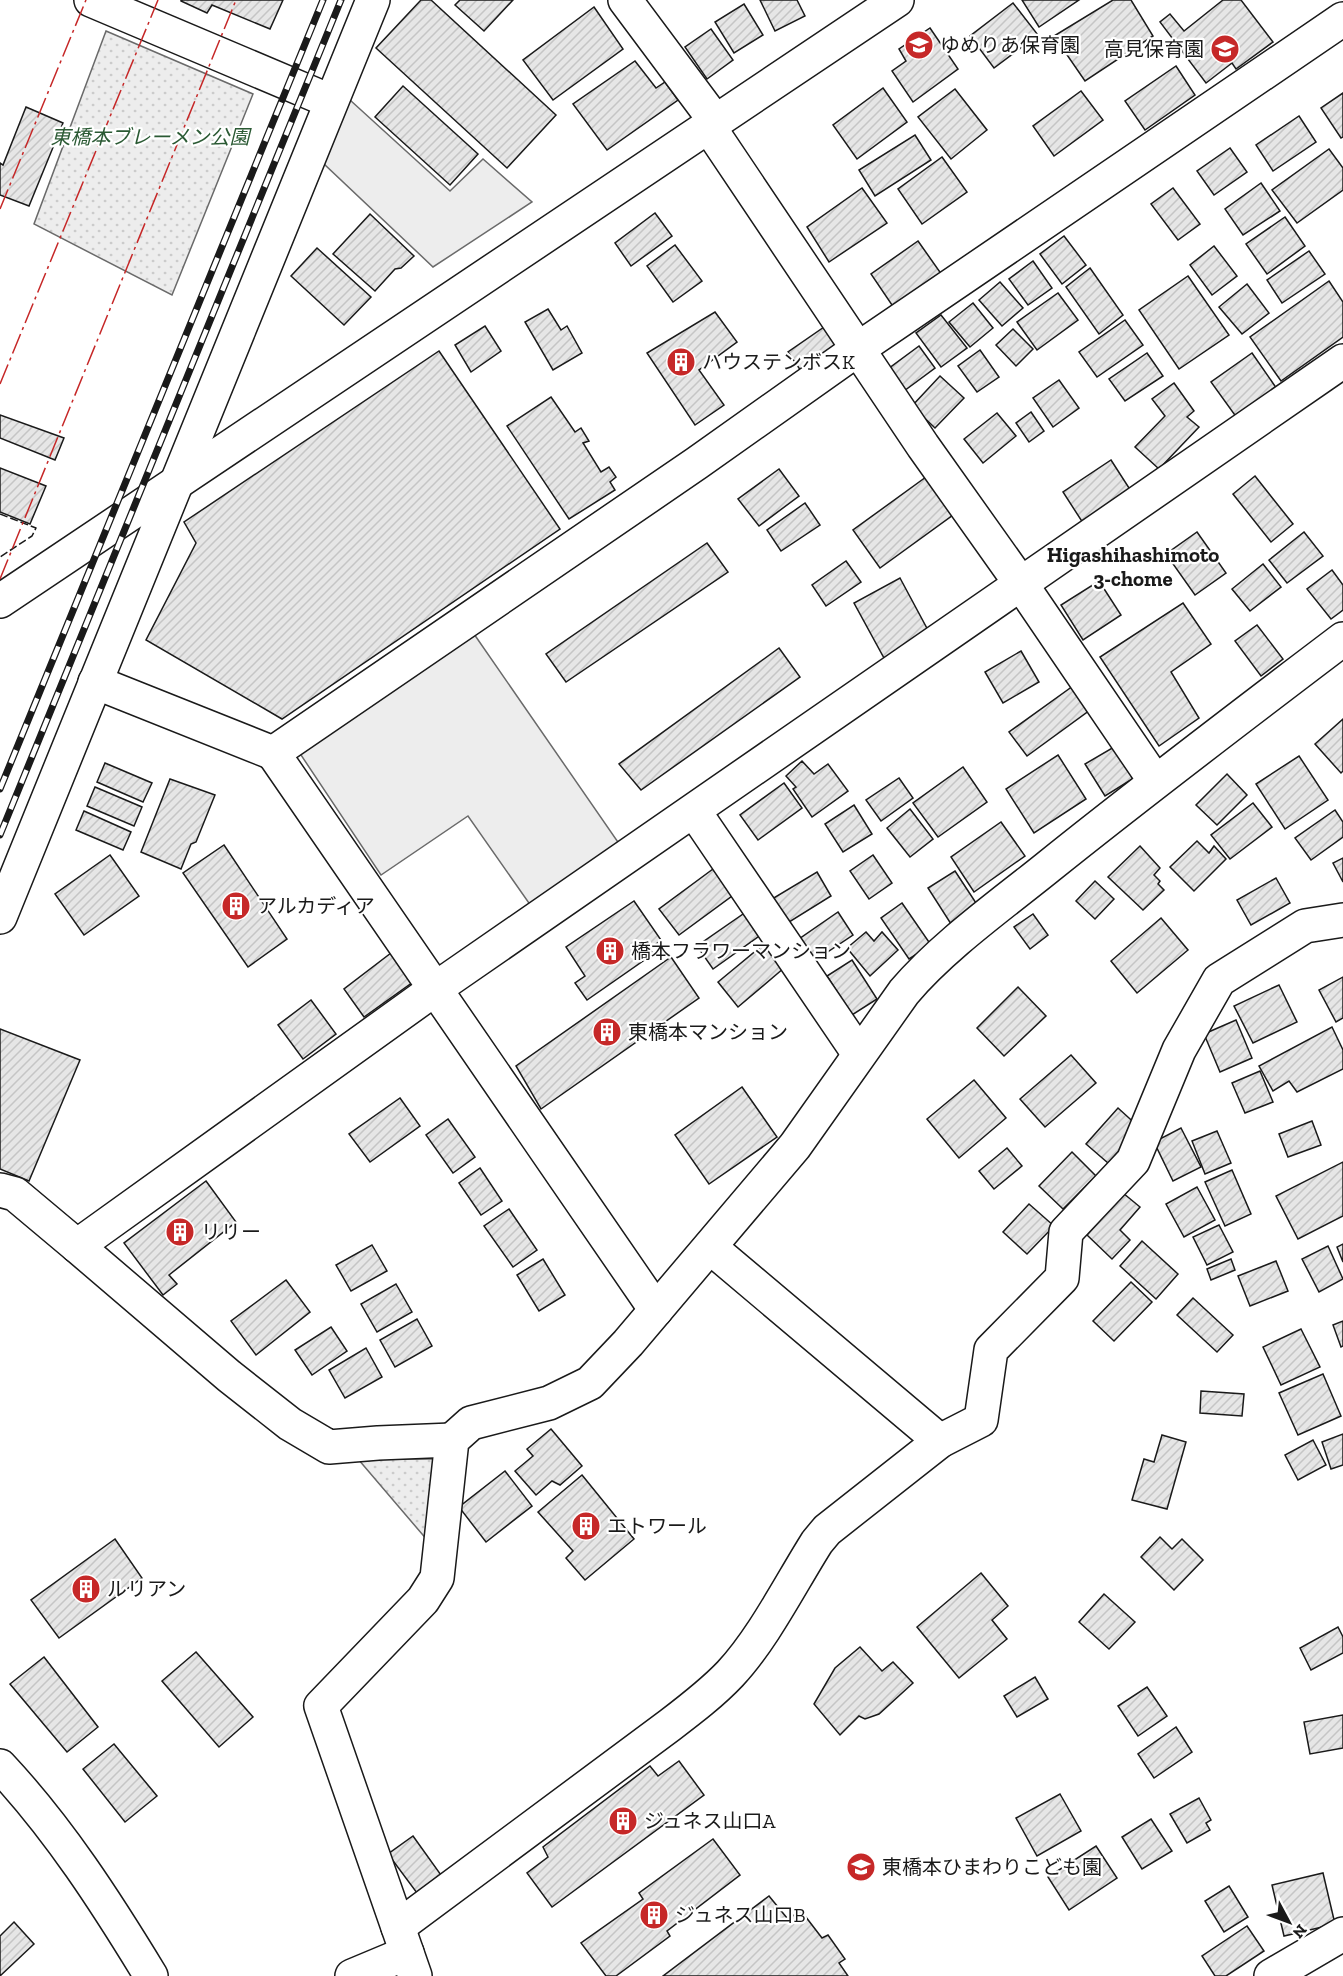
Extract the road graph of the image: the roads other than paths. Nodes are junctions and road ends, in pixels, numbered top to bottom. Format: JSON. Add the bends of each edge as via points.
{"nodes":[{"id":1,"x":91,"y":0,"type":"edge"},
{"id":2,"x":373,"y":0,"type":"edge"},
{"id":3,"x":625,"y":0,"type":"edge"},
{"id":4,"x":897,"y":0,"type":"edge"},
{"id":5,"x":1343,"y":19,"type":"edge"},
{"id":6,"x":330,"y":101,"type":"junction"},
{"id":7,"x":712,"y":124,"type":"junction"},
{"id":8,"x":858,"y":349,"type":"junction"},
{"id":9,"x":1343,"y":361,"type":"edge"},
{"id":10,"x":175,"y":483,"type":"junction"},
{"id":11,"x":1021,"y":584,"type":"junction"},
{"id":12,"x":0,"y":601,"type":"edge"},
{"id":13,"x":1343,"y":639,"type":"edge"},
{"id":14,"x":94,"y":682,"type":"junction"},
{"id":15,"x":273,"y":753,"type":"junction"},
{"id":16,"x":1155,"y":781,"type":"junction"},
{"id":17,"x":694,"y":811,"type":"junction"},
{"id":18,"x":0,"y":917,"type":"edge"},
{"id":19,"x":1343,"y":920,"type":"edge"},
{"id":20,"x":435,"y":989,"type":"junction"},
{"id":21,"x":859,"y":1054,"type":"junction"},
{"id":22,"x":0,"y":1190,"type":"edge"},
{"id":23,"x":77,"y":1246,"type":"junction"},
{"id":24,"x":710,"y":1247,"type":"junction"},
{"id":25,"x":656,"y":1310,"type":"junction"},
{"id":26,"x":452,"y":1440,"type":"junction"},
{"id":27,"x":940,"y":1441,"type":"junction"},
{"id":28,"x":0,"y":1766,"type":"edge"},
{"id":29,"x":1343,"y":1934,"type":"edge"},
{"id":30,"x":407,"y":1952,"type":"edge"},
{"id":31,"x":151,"y":1976,"type":"edge"},
{"id":32,"x":352,"y":1976,"type":"edge"},
{"id":33,"x":1271,"y":1976,"type":"edge"}],
"edges":[{"from":1,"to":6,"type":"street"},
{"from":2,"to":6,"type":"street"},
{"from":3,"to":7,"type":"street"},
{"from":4,"to":7,"type":"street"},
{"from":5,"to":8,"type":"street"},
{"from":6,"to":10,"type":"street"},
{"from":7,"to":8,"type":"street"},
{"from":7,"to":10,"type":"street"},
{"from":8,"to":11,"type":"street"},
{"from":8,"to":15,"type":"street"},
{"from":9,"to":11,"type":"street"},
{"from":10,"to":12,"type":"street"},
{"from":10,"to":14,"type":"street"},
{"from":11,"to":16,"type":"street"},
{"from":11,"to":17,"type":"street"},
{"from":13,"to":16,"type":"street"},
{"from":14,"to":15,"type":"street"},
{"from":14,"to":18,"type":"street"},
{"from":15,"to":20,"type":"street"},
{"from":16,"to":21,"type":"street","via":[[916,977]]},
{"from":17,"to":20,"type":"street"},
{"from":17,"to":21,"type":"street"},
{"from":19,"to":27,"type":"street","via":[[1305,926],[1219,980],[1179,1050],[1133,1161],[1066,1232],[1062,1278],[991,1350],[981,1420]]},
{"from":20,"to":23,"type":"street"},
{"from":20,"to":25,"type":"street"},
{"from":21,"to":24,"type":"street","via":[[795,1146]]},
{"from":22,"to":23,"type":"street","via":[[15,1194]]},
{"from":23,"to":26,"type":"street","via":[[229,1376],[290,1424],[329,1447]]},
{"from":24,"to":25,"type":"street"},
{"from":24,"to":27,"type":"street"},
{"from":25,"to":26,"type":"street","via":[[590,1383],[549,1403],[471,1423]]},
{"from":26,"to":30,"type":"street","via":[[437,1578],[423,1600],[321,1706]]},
{"from":27,"to":30,"type":"street","via":[[827,1530],[747,1653],[711,1693]]},
{"from":28,"to":31,"type":"street","via":[[81,1866]]},
{"from":29,"to":33,"type":"street"},
{"from":30,"to":32,"type":"street"}]}
